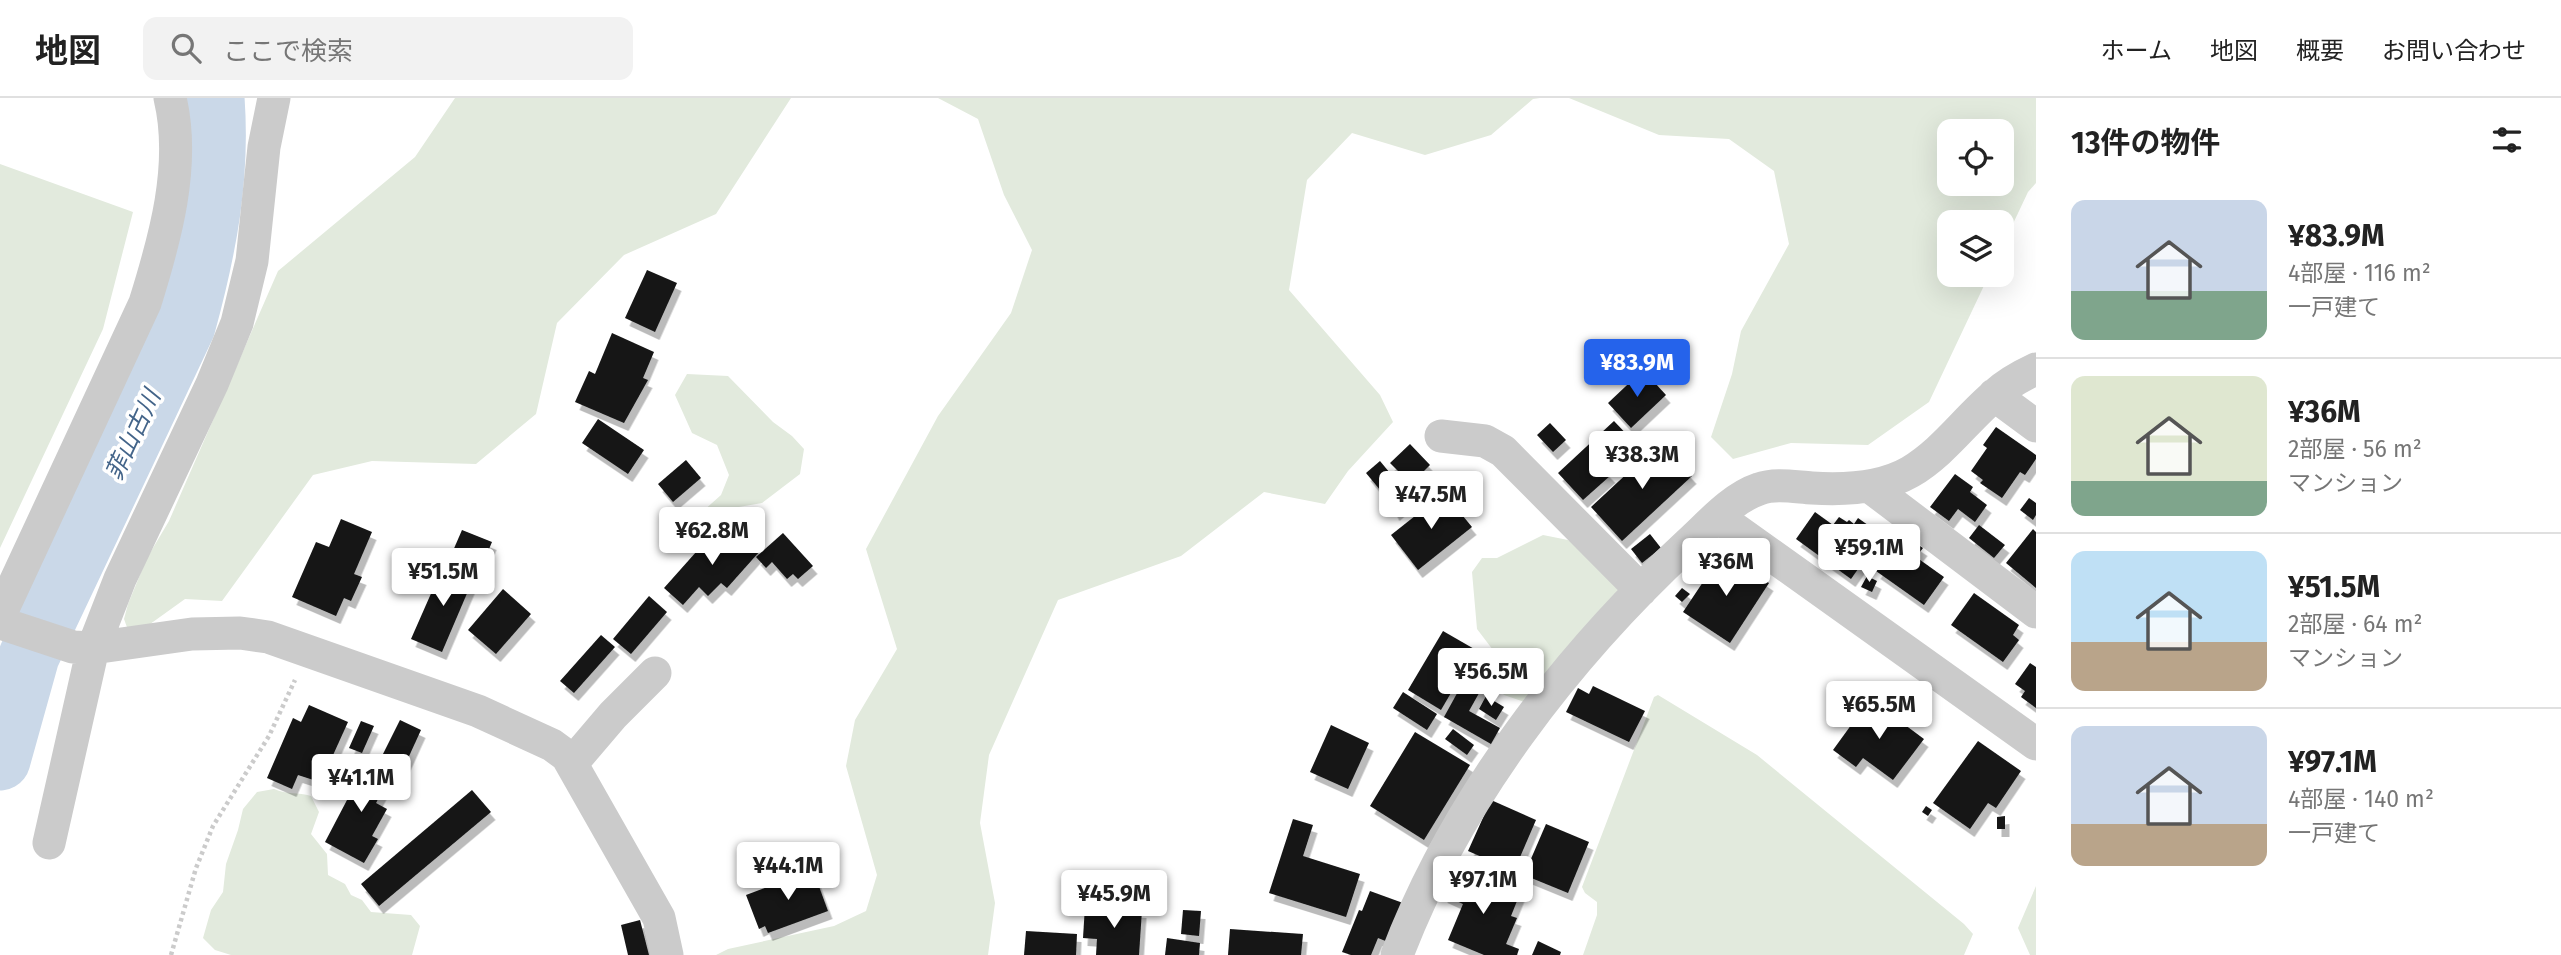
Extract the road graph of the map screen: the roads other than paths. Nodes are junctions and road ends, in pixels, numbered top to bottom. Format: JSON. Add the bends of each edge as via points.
{"nodes":[{"id":1,"x":170,"y":98,"type":"edge"},
{"id":2,"x":294,"y":98,"type":"edge"},
{"id":3,"x":271,"y":113,"type":"edge"},
{"id":4,"x":2036,"y":369,"type":"edge"},
{"id":5,"x":1994,"y":395,"type":"junction"},
{"id":6,"x":2036,"y":426,"type":"edge"},
{"id":7,"x":1441,"y":436,"type":"dead end"},
{"id":8,"x":1869,"y":486,"type":"junction"},
{"id":9,"x":1718,"y":517,"type":"junction"},
{"id":10,"x":1641,"y":590,"type":"junction"},
{"id":11,"x":2036,"y":612,"type":"edge"},
{"id":12,"x":2,"y":621,"type":"edge"},
{"id":13,"x":83,"y":648,"type":"junction"},
{"id":14,"x":656,"y":673,"type":"dead end"},
{"id":15,"x":2036,"y":744,"type":"edge"},
{"id":16,"x":573,"y":762,"type":"junction"},
{"id":17,"x":49,"y":843,"type":"dead end"},
{"id":18,"x":667,"y":955,"type":"edge"},
{"id":19,"x":1397,"y":955,"type":"edge"}],
"edges":[{"from":1,"to":12,"type":"street","via":[[176,152],[170,209],[145,303]]},
{"from":2,"to":3,"type":"street"},
{"from":3,"to":13,"type":"street","via":[[252,261],[237,323],[120,579]]},
{"from":4,"to":5,"type":"street"},
{"from":5,"to":6,"type":"street"},
{"from":5,"to":8,"type":"street","via":[[1911,471]]},
{"from":7,"to":10,"type":"street","via":[[1485,441],[1503,452]]},
{"from":8,"to":9,"type":"street","via":[[1760,488]]},
{"from":8,"to":11,"type":"street"},
{"from":9,"to":10,"type":"street"},
{"from":9,"to":15,"type":"street"},
{"from":10,"to":19,"type":"street","via":[[1558,684],[1478,791],[1438,860]]},
{"from":12,"to":13,"type":"street"},
{"from":13,"to":16,"type":"street","via":[[192,634],[268,637],[478,711],[552,744]]},
{"from":13,"to":17,"type":"street"},
{"from":14,"to":16,"type":"street","via":[[612,715]]},
{"from":16,"to":18,"type":"street","via":[[659,918]]}]}
